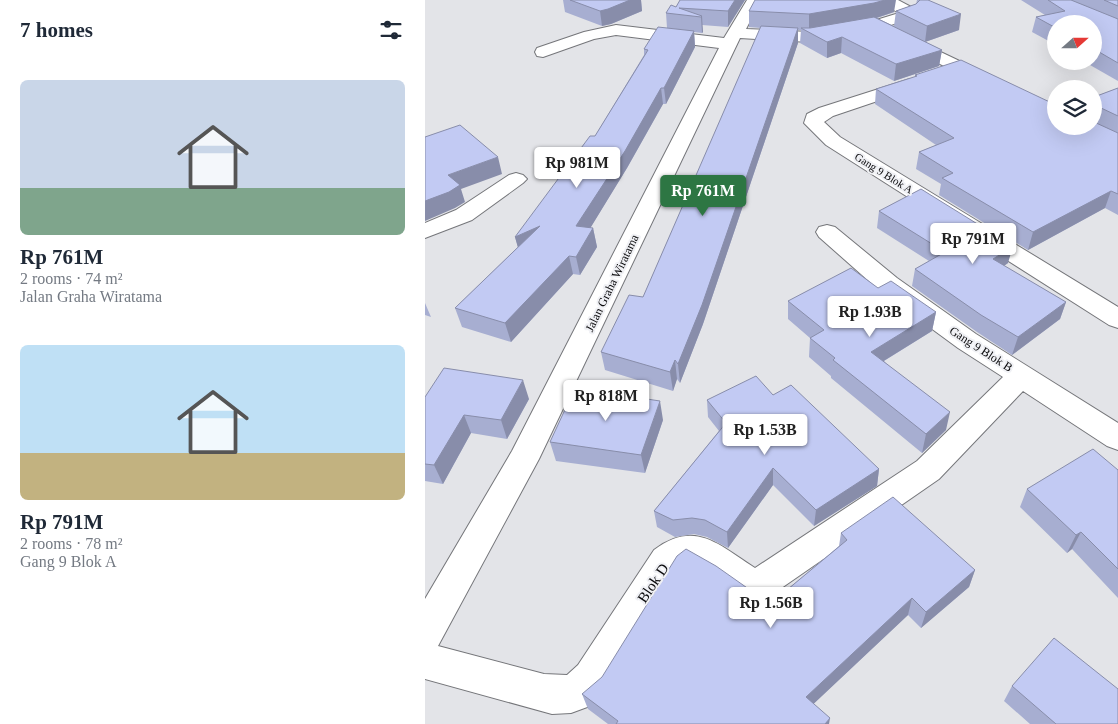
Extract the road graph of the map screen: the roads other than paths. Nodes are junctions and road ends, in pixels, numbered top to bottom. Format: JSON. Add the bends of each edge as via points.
{"nodes":[{"id":1,"x":754,"y":0,"type":"edge"},
{"id":2,"x":886,"y":0,"type":"edge"},
{"id":3,"x":875,"y":25,"type":"junction"},
{"id":4,"x":732,"y":38,"type":"junction"},
{"id":5,"x":543,"y":52,"type":"dead end"},
{"id":6,"x":959,"y":67,"type":"junction"},
{"id":7,"x":1003,"y":88,"type":"edge"},
{"id":8,"x":516,"y":179,"type":"dead end"},
{"id":9,"x":425,"y":231,"type":"edge"},
{"id":10,"x":827,"y":232,"type":"dead end"},
{"id":11,"x":1118,"y":318,"type":"edge"},
{"id":12,"x":1022,"y":375,"type":"junction"},
{"id":13,"x":1118,"y":438,"type":"edge"},
{"id":14,"x":425,"y":634,"type":"edge"},
{"id":15,"x":425,"y":661,"type":"edge"}],
"edges":[{"from":1,"to":4,"type":"street","name":"Jalan Graha Wiratama"},
{"from":2,"to":3,"type":"street","via":[[908,10],[908,15]]},
{"from":3,"to":4,"type":"street","via":[[809,37]]},
{"from":3,"to":6,"type":"street"},
{"from":4,"to":5,"type":"street","via":[[616,30],[590,35]]},
{"from":4,"to":14,"type":"street","name":"Jalan Graha Wiratama","via":[[524,459]]},
{"from":6,"to":7,"type":"street"},
{"from":6,"to":11,"type":"street","name":"Gang 9 Blok A","via":[[826,112],[814,118],[814,122],[833,141]]},
{"from":8,"to":9,"type":"street","via":[[464,215]]},
{"from":10,"to":12,"type":"street","name":"Gang 9 Blok B","via":[[888,284],[967,341]]},
{"from":12,"to":13,"type":"street","name":"Gang 9 Blok B"},
{"from":12,"to":15,"type":"street","name":"Blok D","via":[[928,470],[755,587],[697,550],[677,551],[666,561],[592,678],[579,692],[562,696],[544,694]]}]}
